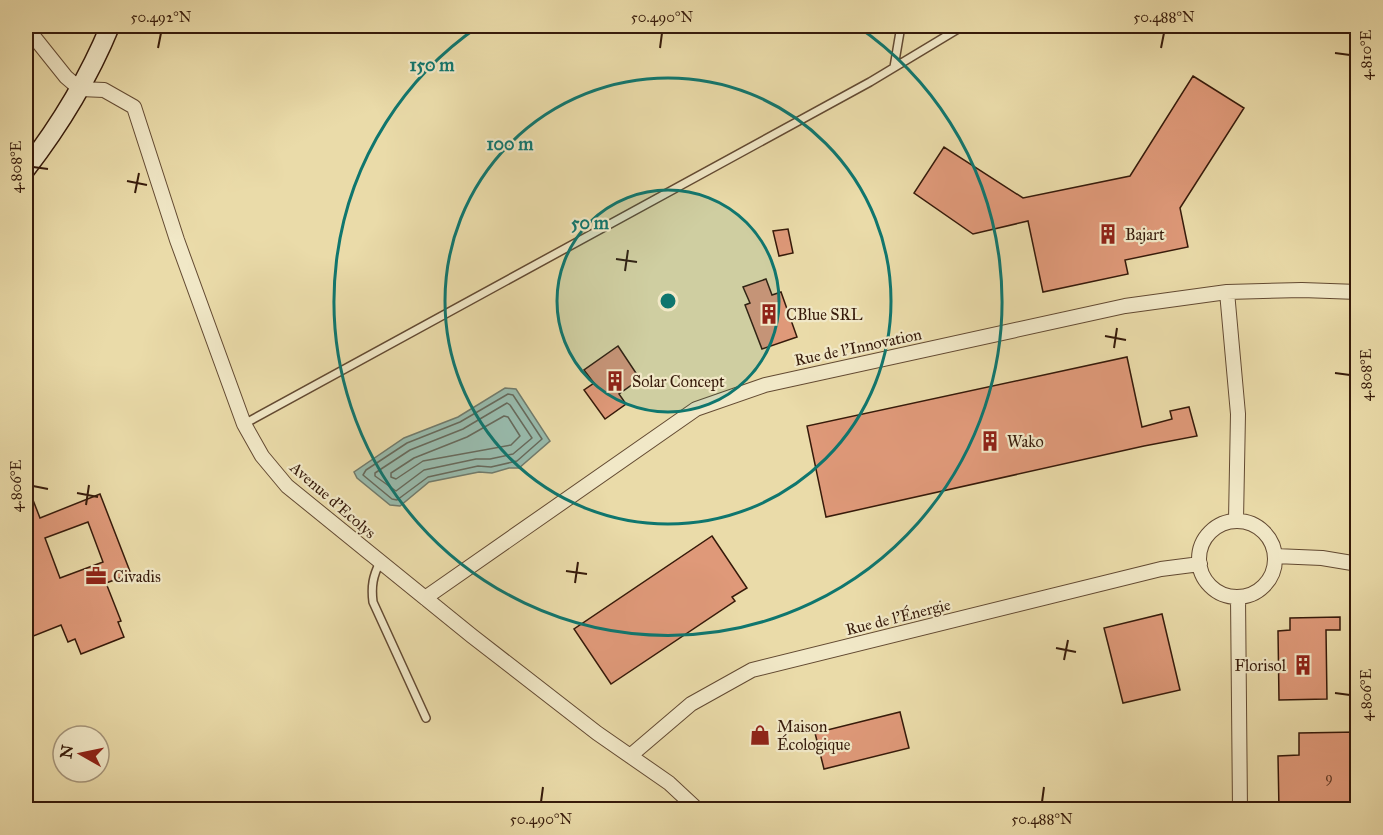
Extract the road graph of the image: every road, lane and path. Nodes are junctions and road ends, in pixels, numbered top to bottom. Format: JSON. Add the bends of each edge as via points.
{"nodes":[{"id":1,"x":110,"y":26,"type":"edge"},
{"id":2,"x":901,"y":26,"type":"edge"},
{"id":3,"x":963,"y":26,"type":"edge"},
{"id":4,"x":26,"y":27,"type":"edge"},
{"id":5,"x":894,"y":67,"type":"junction"},
{"id":6,"x":80,"y":89,"type":"junction"},
{"id":7,"x":26,"y":169,"type":"edge"},
{"id":8,"x":1227,"y":292,"type":"junction"},
{"id":9,"x":1358,"y":292,"type":"edge"},
{"id":10,"x":244,"y":424,"type":"junction"},
{"id":11,"x":1236,"y":520,"type":"junction"},
{"id":12,"x":1275,"y":556,"type":"junction"},
{"id":13,"x":380,"y":562,"type":"junction"},
{"id":14,"x":1200,"y":564,"type":"junction"},
{"id":15,"x":1358,"y":564,"type":"edge"},
{"id":16,"x":1238,"y":597,"type":"junction"},
{"id":17,"x":425,"y":598,"type":"junction"},
{"id":18,"x":426,"y":718,"type":"dead end"},
{"id":19,"x":630,"y":756,"type":"junction"},
{"id":20,"x":699,"y":810,"type":"edge"},
{"id":21,"x":1239,"y":810,"type":"edge"}],
"edges":[{"from":1,"to":6,"type":"main road"},
{"from":2,"to":5,"type":"lane"},
{"from":3,"to":5,"type":"lane"},
{"from":4,"to":6,"type":"street"},
{"from":5,"to":10,"type":"lane"},
{"from":6,"to":7,"type":"main road"},
{"from":6,"to":10,"type":"street","name":"Avenue d'Ecolys","via":[[104,90],[134,107]]},
{"from":8,"to":9,"type":"street","name":"Rue de l'Innovation"},
{"from":8,"to":11,"type":"street","via":[[1238,414]]},
{"from":8,"to":17,"type":"street","name":"Rue de l'Innovation","via":[[1125,306],[765,385],[696,409]]},
{"from":10,"to":13,"type":"street","name":"Avenue d'Ecolys","via":[[262,456],[287,486]]},
{"from":11,"to":12,"type":"street","via":[[1251,523],[1265,533]]},
{"from":11,"to":14,"type":"street","via":[[1209,533],[1201,546]]},
{"from":12,"to":15,"type":"street"},
{"from":12,"to":16,"type":"street","via":[[1267,583]]},
{"from":13,"to":17,"type":"street","name":"Avenue d'Ecolys"},
{"from":13,"to":18,"type":"lane","via":[[371,586],[373,602]]},
{"from":14,"to":16,"type":"street","via":[[1212,587]]},
{"from":14,"to":19,"type":"street","name":"Rue de l'Énergie","via":[[1161,569],[752,670],[691,704]]},
{"from":16,"to":21,"type":"street"},
{"from":17,"to":19,"type":"street","name":"Avenue d'Ecolys"},
{"from":19,"to":20,"type":"street","name":"Avenue d'Ecolys"}]}
